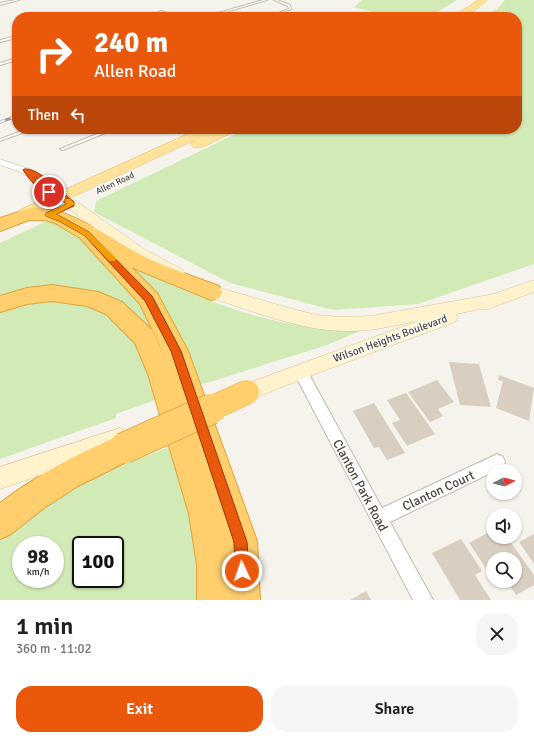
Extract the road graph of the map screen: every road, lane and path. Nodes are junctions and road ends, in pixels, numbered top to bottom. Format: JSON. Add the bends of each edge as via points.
{"nodes":[{"id":1,"x":18,"y":0,"type":"edge"},
{"id":2,"x":266,"y":0,"type":"edge"},
{"id":3,"x":275,"y":0,"type":"edge"},
{"id":4,"x":487,"y":2,"type":"edge"},
{"id":5,"x":0,"y":4,"type":"edge"},
{"id":6,"x":223,"y":12,"type":"edge"},
{"id":7,"x":282,"y":12,"type":"edge"},
{"id":8,"x":464,"y":12,"type":"edge"},
{"id":9,"x":472,"y":12,"type":"edge"},
{"id":10,"x":12,"y":38,"type":"edge"},
{"id":11,"x":0,"y":42,"type":"edge"},
{"id":12,"x":12,"y":60,"type":"edge"},
{"id":13,"x":0,"y":64,"type":"edge"},
{"id":14,"x":17,"y":134,"type":"edge"},
{"id":15,"x":100,"y":134,"type":"edge"},
{"id":16,"x":199,"y":134,"type":"edge"},
{"id":17,"x":218,"y":134,"type":"edge"},
{"id":18,"x":0,"y":140,"type":"edge"},
{"id":19,"x":62,"y":149,"type":"dead end"},
{"id":20,"x":0,"y":162,"type":"edge"},
{"id":21,"x":67,"y":200,"type":"junction"},
{"id":22,"x":26,"y":213,"type":"junction"},
{"id":23,"x":49,"y":214,"type":"junction"},
{"id":24,"x":0,"y":225,"type":"edge"},
{"id":25,"x":86,"y":233,"type":"junction"},
{"id":26,"x":0,"y":238,"type":"edge"},
{"id":27,"x":534,"y":286,"type":"edge"},
{"id":28,"x":211,"y":292,"type":"junction"},
{"id":29,"x":496,"y":300,"type":"junction"},
{"id":30,"x":0,"y":304,"type":"edge"},
{"id":31,"x":300,"y":371,"type":"junction"},
{"id":32,"x":247,"y":392,"type":"joint"},
{"id":33,"x":123,"y":443,"type":"junction"},
{"id":34,"x":497,"y":462,"type":"dead end"},
{"id":35,"x":0,"y":478,"type":"edge"},
{"id":36,"x":379,"y":518,"type":"junction"},
{"id":37,"x":0,"y":523,"type":"edge"},
{"id":38,"x":214,"y":600,"type":"edge"},
{"id":39,"x":244,"y":600,"type":"edge"},
{"id":40,"x":423,"y":600,"type":"edge"}],
"edges":[{"from":1,"to":5,"type":"lane"},
{"from":2,"to":6,"type":"lane"},
{"from":3,"to":7,"type":"lane","via":[[289,6],[290,9]]},
{"from":4,"to":8,"type":"main road"},
{"from":4,"to":9,"type":"main road"},
{"from":10,"to":11,"type":"lane"},
{"from":12,"to":13,"type":"lane"},
{"from":14,"to":18,"type":"lane"},
{"from":15,"to":19,"type":"lane"},
{"from":16,"to":21,"type":"main road","name":"Allen Road"},
{"from":17,"to":21,"type":"main road","name":"Allen Road"},
{"from":20,"to":21,"type":"street","via":[[26,170],[33,180],[49,192]]},
{"from":21,"to":22,"type":"main road","name":"Allen Road"},
{"from":21,"to":23,"type":"main road","name":"Allen Road"},
{"from":21,"to":28,"type":"main road","via":[[139,253]]},
{"from":22,"to":23,"type":"highway"},
{"from":22,"to":24,"type":"highway","name":"Allen Road"},
{"from":23,"to":25,"type":"highway"},
{"from":23,"to":26,"type":"highway","name":"Allen Road"},
{"from":25,"to":28,"type":"highway","via":[[140,263]]},
{"from":25,"to":39,"type":"highway","via":[[149,298],[176,351],[240,542]]},
{"from":27,"to":29,"type":"main road","name":"Wilson Heights Boulevard"},
{"from":28,"to":29,"type":"main road","via":[[292,316],[342,324],[371,323]]},
{"from":29,"to":31,"type":"main road","name":"Wilson Heights Boulevard"},
{"from":30,"to":38,"type":"highway","via":[[27,296],[52,293],[90,298],[114,308],[144,337],[161,374],[205,514],[214,565]]},
{"from":31,"to":32,"type":"main road","name":"Wilson Heights Boulevard"},
{"from":31,"to":36,"type":"street","name":"Clanton Park Road"},
{"from":32,"to":33,"type":"highway","bridge":true},
{"from":33,"to":35,"type":"main road"},
{"from":33,"to":37,"type":"highway","via":[[39,493]]},
{"from":34,"to":36,"type":"street","name":"Clanton Court"},
{"from":36,"to":40,"type":"street","name":"Clanton Park Road"}]}
